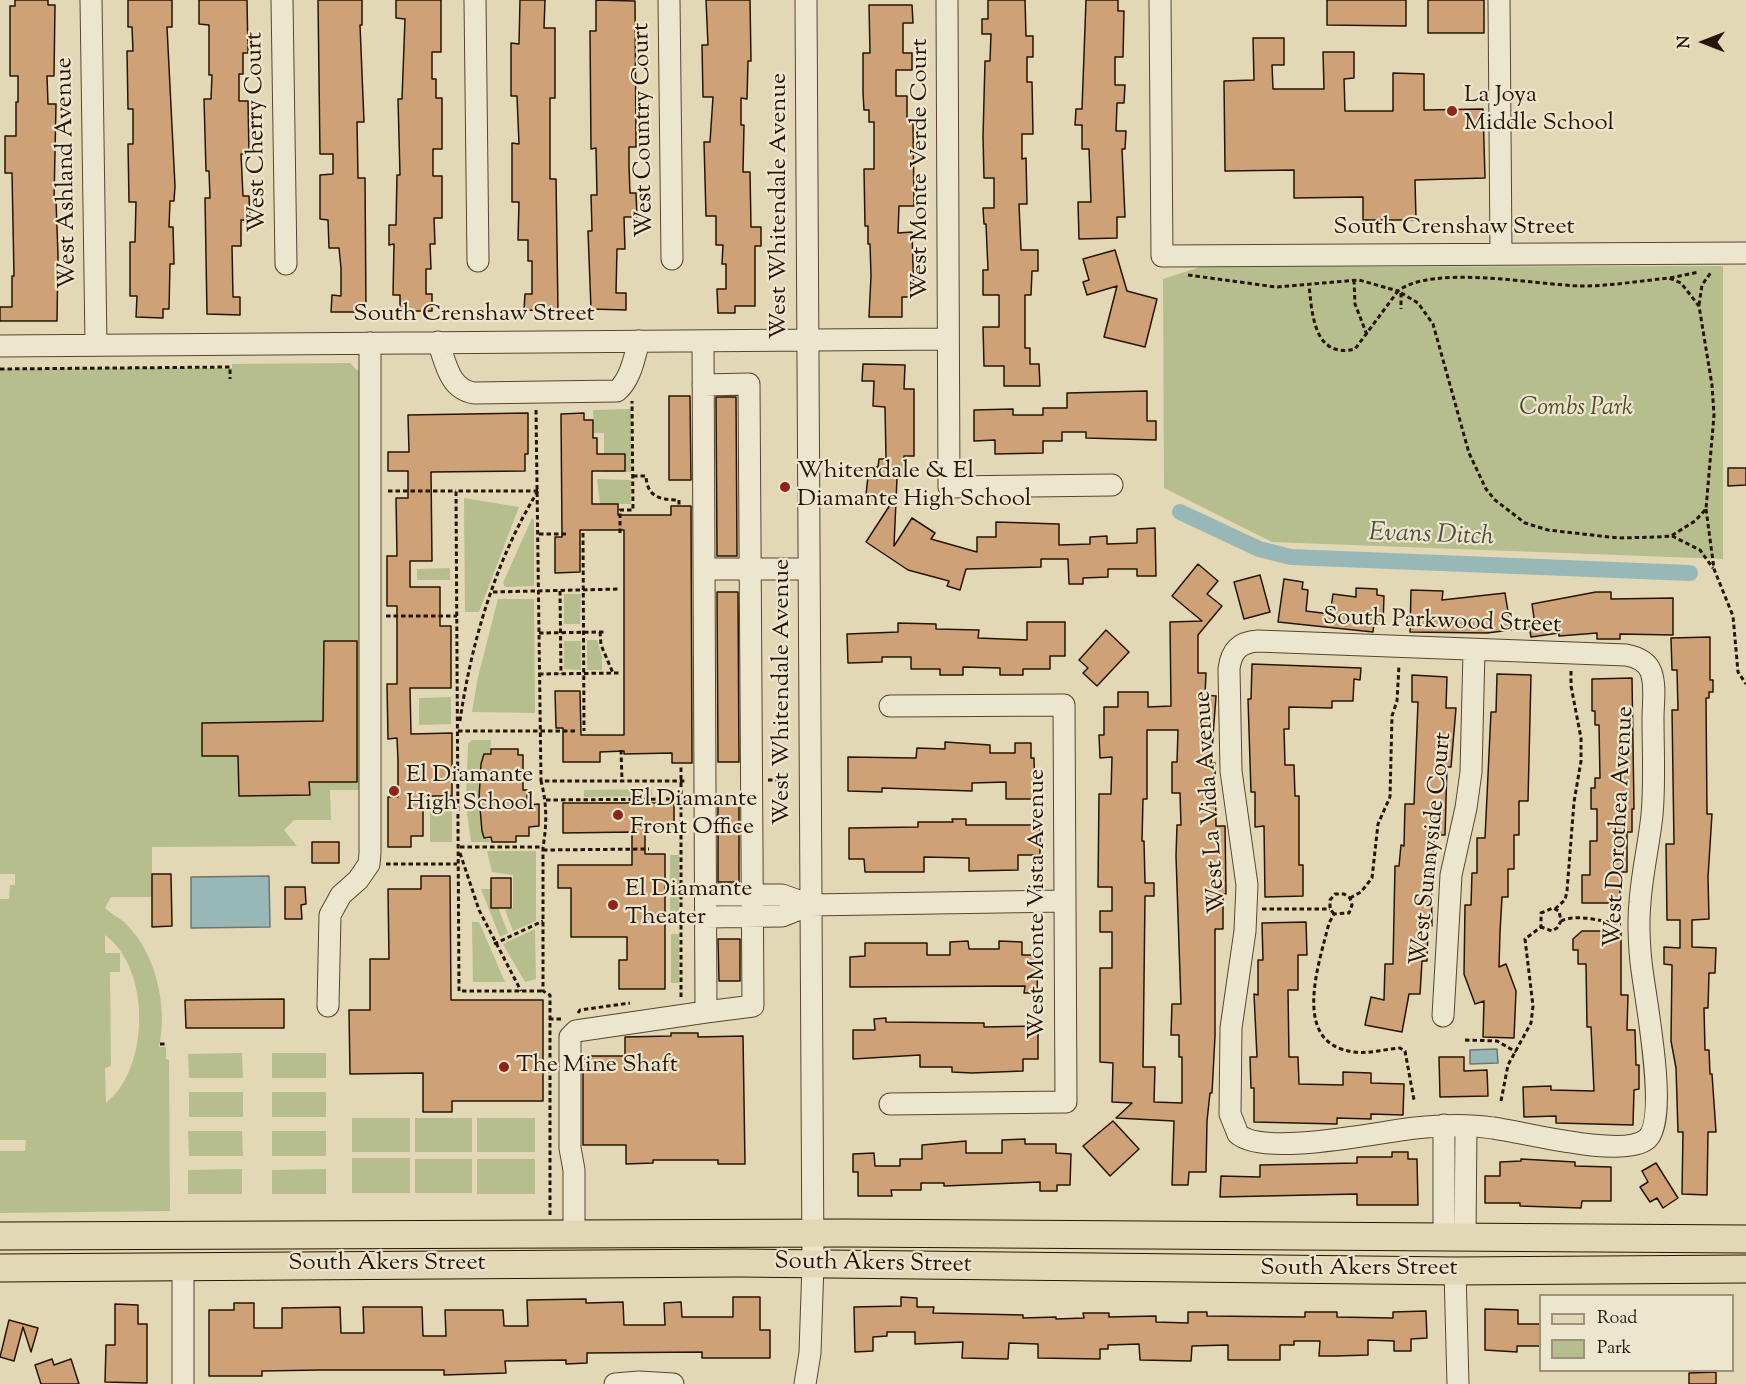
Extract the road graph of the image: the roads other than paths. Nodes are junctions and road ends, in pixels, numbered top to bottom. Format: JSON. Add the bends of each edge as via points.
{"nodes":[{"id":1,"x":91,"y":0,"type":"edge"},
{"id":2,"x":282,"y":0,"type":"edge"},
{"id":3,"x":475,"y":0,"type":"edge"},
{"id":4,"x":669,"y":0,"type":"edge"},
{"id":5,"x":806,"y":0,"type":"edge"},
{"id":6,"x":947,"y":0,"type":"edge"},
{"id":7,"x":1160,"y":0,"type":"edge"},
{"id":8,"x":1499,"y":0,"type":"edge"},
{"id":9,"x":1746,"y":253,"type":"edge"},
{"id":10,"x":1501,"y":255,"type":"junction"},
{"id":11,"x":672,"y":259,"type":"dead end"},
{"id":12,"x":478,"y":261,"type":"dead end"},
{"id":13,"x":286,"y":264,"type":"dead end"},
{"id":14,"x":808,"y":339,"type":"junction"},
{"id":15,"x":948,"y":339,"type":"junction"},
{"id":16,"x":639,"y":341,"type":"junction"},
{"id":17,"x":703,"y":341,"type":"junction"},
{"id":18,"x":438,"y":342,"type":"junction"},
{"id":19,"x":370,"y":343,"type":"junction"},
{"id":20,"x":96,"y":345,"type":"junction"},
{"id":21,"x":0,"y":346,"type":"edge"},
{"id":22,"x":703,"y":385,"type":"junction"},
{"id":23,"x":1112,"y":484,"type":"dead end"},
{"id":24,"x":704,"y":569,"type":"junction"},
{"id":25,"x":751,"y":569,"type":"junction"},
{"id":26,"x":808,"y":569,"type":"junction"},
{"id":27,"x":1239,"y":647,"type":"joint"},
{"id":28,"x":1474,"y":651,"type":"junction"},
{"id":29,"x":1644,"y":662,"type":"joint"},
{"id":30,"x":890,"y":706,"type":"dead end"},
{"id":31,"x":706,"y":895,"type":"junction"},
{"id":32,"x":1064,"y":901,"type":"junction"},
{"id":33,"x":810,"y":905,"type":"junction"},
{"id":34,"x":752,"y":906,"type":"junction"},
{"id":35,"x":706,"y":917,"type":"junction"},
{"id":36,"x":328,"y":1006,"type":"dead end"},
{"id":37,"x":706,"y":1012,"type":"junction"},
{"id":38,"x":1443,"y":1016,"type":"dead end"},
{"id":39,"x":890,"y":1104,"type":"dead end"},
{"id":40,"x":1444,"y":1125,"type":"junction"},
{"id":41,"x":1466,"y":1126,"type":"junction"},
{"id":42,"x":1455,"y":1188,"type":"junction"},
{"id":43,"x":574,"y":1233,"type":"junction"},
{"id":44,"x":813,"y":1234,"type":"junction"},
{"id":45,"x":0,"y":1236,"type":"edge"},
{"id":46,"x":1454,"y":1237,"type":"junction"},
{"id":47,"x":1642,"y":1239,"type":"junction"},
{"id":48,"x":1746,"y":1239,"type":"edge"},
{"id":49,"x":813,"y":1264,"type":"junction"},
{"id":50,"x":183,"y":1266,"type":"junction"},
{"id":51,"x":0,"y":1268,"type":"edge"},
{"id":52,"x":1268,"y":1269,"type":"junction"},
{"id":53,"x":1746,"y":1269,"type":"edge"},
{"id":54,"x":1455,"y":1271,"type":"junction"},
{"id":55,"x":183,"y":1384,"type":"edge"},
{"id":56,"x":615,"y":1384,"type":"edge"},
{"id":57,"x":673,"y":1384,"type":"edge"},
{"id":58,"x":806,"y":1384,"type":"edge"},
{"id":59,"x":1458,"y":1384,"type":"edge"}],
"edges":[{"from":1,"to":20,"type":"street","name":"West Ashland Avenue"},
{"from":2,"to":13,"type":"street","name":"West Cherry Court"},
{"from":3,"to":12,"type":"street"},
{"from":4,"to":11,"type":"street","name":"West Country Court"},
{"from":5,"to":14,"type":"street","name":"West Whitendale Avenue"},
{"from":6,"to":15,"type":"street","name":"West Monte Verde Court"},
{"from":7,"to":10,"type":"street","name":"South Crenshaw Street","via":[[1162,256]]},
{"from":8,"to":10,"type":"street"},
{"from":9,"to":10,"type":"street","name":"South Crenshaw Street"},
{"from":14,"to":15,"type":"street","name":"South Crenshaw Street"},
{"from":14,"to":17,"type":"street","name":"South Crenshaw Street"},
{"from":14,"to":26,"type":"street","name":"West Whitendale Avenue"},
{"from":15,"to":23,"type":"street","name":"West Monte Verde Court","via":[[949,487]]},
{"from":16,"to":17,"type":"street","name":"South Crenshaw Street"},
{"from":16,"to":18,"type":"street","name":"South Crenshaw Street"},
{"from":16,"to":18,"type":"street","via":[[631,369],[617,391],[462,391],[454,384]]},
{"from":17,"to":22,"type":"street"},
{"from":18,"to":19,"type":"street","name":"South Crenshaw Street"},
{"from":19,"to":20,"type":"street","name":"South Crenshaw Street"},
{"from":19,"to":36,"type":"street","via":[[369,864],[341,895],[330,915]]},
{"from":20,"to":21,"type":"street","name":"South Crenshaw Street"},
{"from":22,"to":24,"type":"street"},
{"from":22,"to":25,"type":"street","via":[[749,384]]},
{"from":24,"to":25,"type":"street"},
{"from":24,"to":31,"type":"street"},
{"from":25,"to":26,"type":"street"},
{"from":25,"to":34,"type":"street"},
{"from":26,"to":33,"type":"street","name":"West Whitendale Avenue"},
{"from":27,"to":28,"type":"street","name":"South Parkwood Street","via":[[1258,641]]},
{"from":27,"to":40,"type":"street","name":"West La Vida Avenue","via":[[1232,653],[1229,669],[1231,771],[1247,885],[1232,1028],[1230,1114],[1238,1134],[1253,1142],[1326,1141]]},
{"from":28,"to":29,"type":"street","name":"South Parkwood Street","via":[[1622,655]]},
{"from":28,"to":38,"type":"street","name":"West Sunnyside Court","via":[[1471,772],[1451,874]]},
{"from":29,"to":41,"type":"street","name":"West Dorothea Avenue","via":[[1653,682],[1653,800],[1639,918],[1654,1058],[1656,1119],[1648,1138],[1634,1144],[1596,1144]]},
{"from":30,"to":32,"type":"street","name":"West Monte Vista Avenue","via":[[1064,705]]},
{"from":31,"to":34,"type":"street"},
{"from":31,"to":35,"type":"street"},
{"from":32,"to":33,"type":"street"},
{"from":32,"to":39,"type":"street","name":"West Monte Vista Avenue","via":[[1066,1102]]},
{"from":33,"to":34,"type":"street","via":[[782,895]]},
{"from":33,"to":44,"type":"street","name":"West Whitendale Avenue"},
{"from":34,"to":35,"type":"street"},
{"from":34,"to":37,"type":"street","via":[[753,1006]]},
{"from":35,"to":37,"type":"street"},
{"from":37,"to":43,"type":"street","via":[[576,1031],[570,1037]]},
{"from":40,"to":41,"type":"street"},
{"from":40,"to":42,"type":"street"},
{"from":41,"to":42,"type":"street"},
{"from":42,"to":46,"type":"street"},
{"from":43,"to":44,"type":"main road","name":"South Akers Street"},
{"from":43,"to":45,"type":"main road","name":"South Akers Street"},
{"from":44,"to":46,"type":"main road","name":"South Akers Street"},
{"from":44,"to":49,"type":"street","name":"West Whitendale Avenue"},
{"from":46,"to":47,"type":"main road","name":"South Akers Street"},
{"from":46,"to":52,"type":"main road","via":[[1461,1246],[1442,1254],[1327,1254]]},
{"from":47,"to":48,"type":"main road","name":"South Akers Street"},
{"from":47,"to":54,"type":"main road","via":[[1583,1254],[1477,1255],[1463,1259]]},
{"from":49,"to":50,"type":"main road","name":"South Akers Street"},
{"from":49,"to":52,"type":"main road","name":"South Akers Street"},
{"from":49,"to":58,"type":"street","name":"West Whitendale Avenue"},
{"from":50,"to":51,"type":"main road","name":"South Akers Street"},
{"from":50,"to":55,"type":"street"},
{"from":52,"to":54,"type":"main road","name":"South Akers Street"},
{"from":53,"to":54,"type":"main road","name":"South Akers Street"},
{"from":54,"to":59,"type":"street"},
{"from":56,"to":57,"type":"street"}]}
